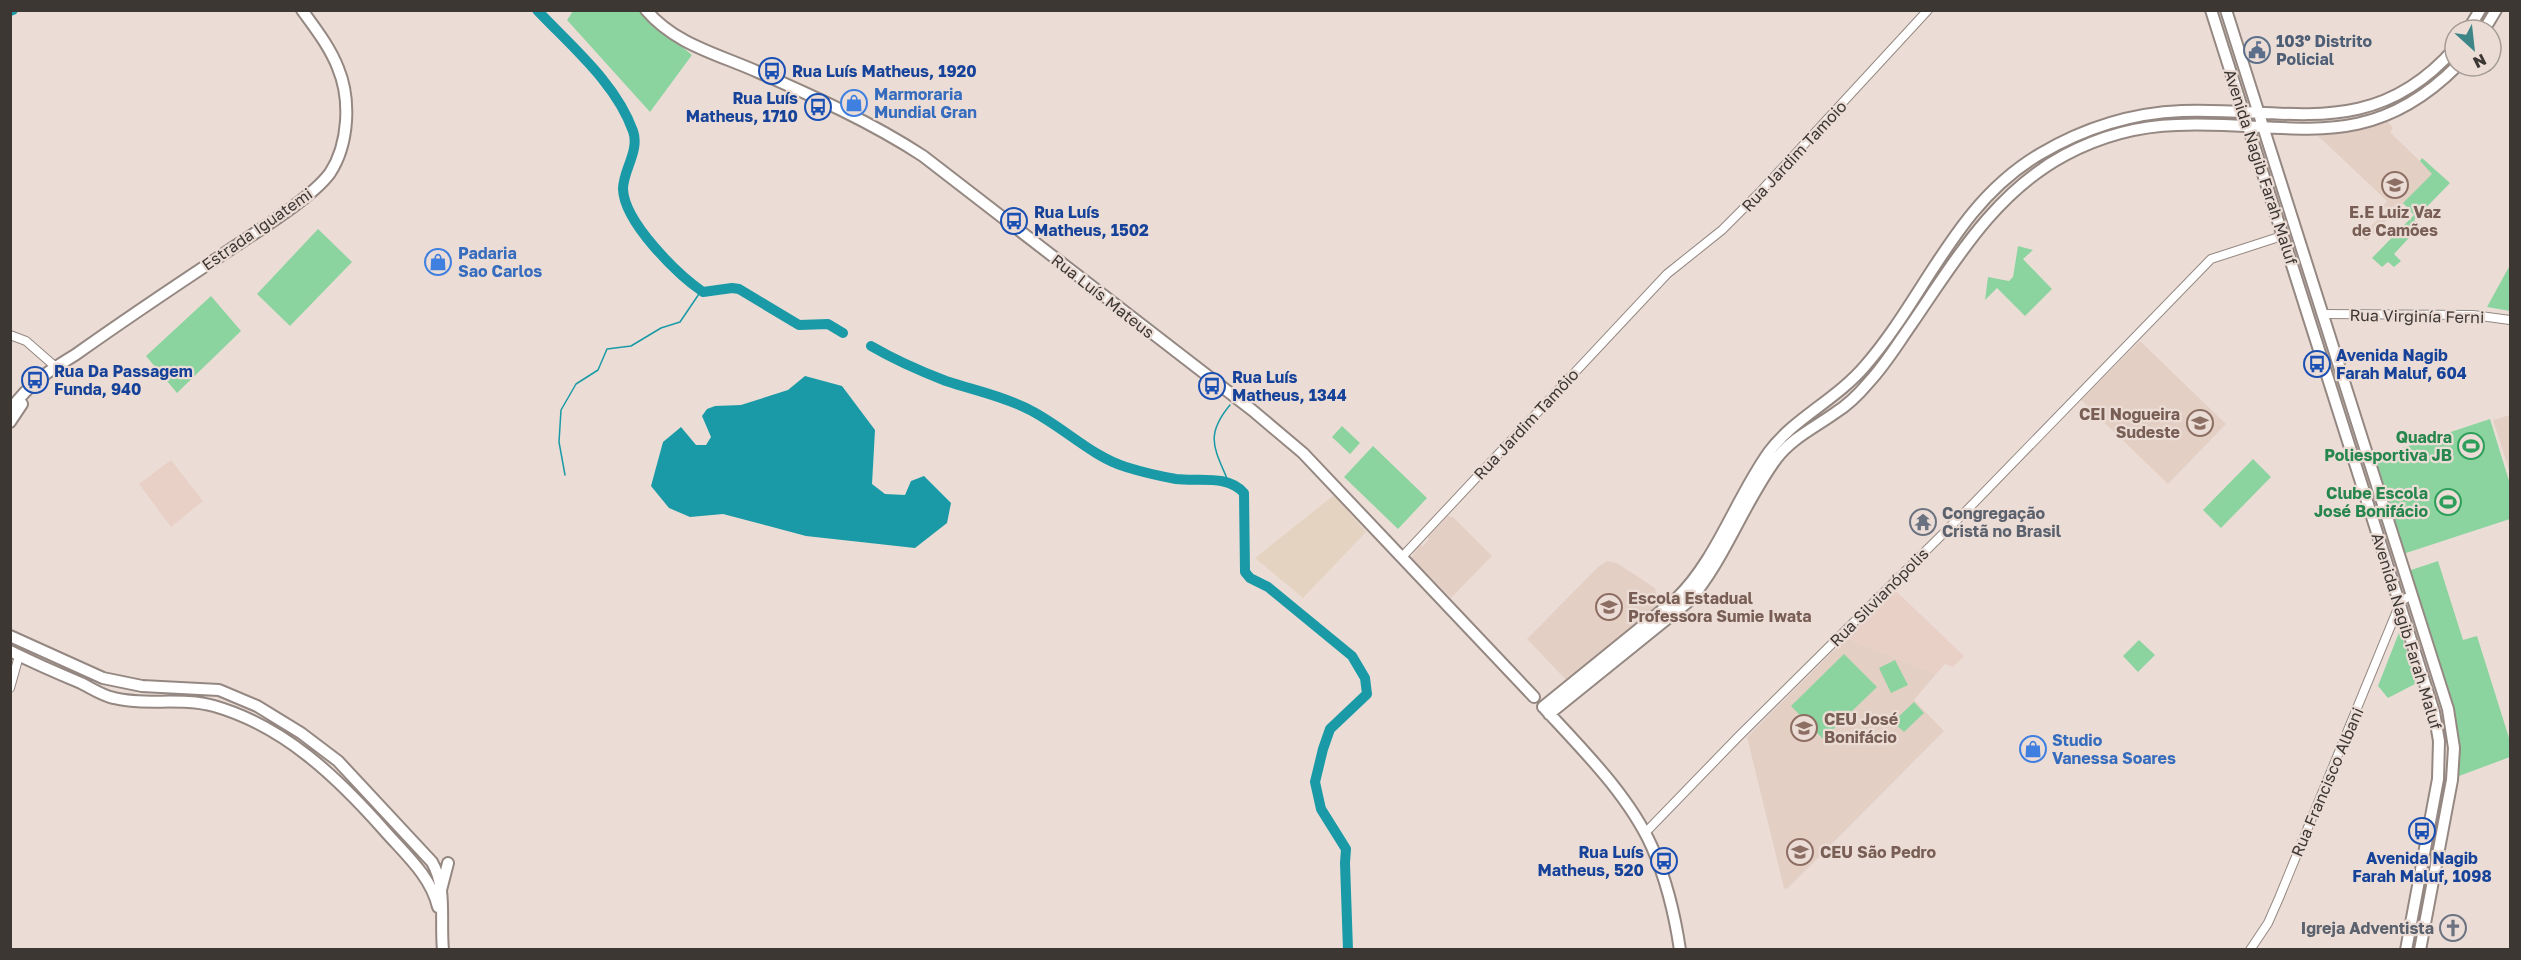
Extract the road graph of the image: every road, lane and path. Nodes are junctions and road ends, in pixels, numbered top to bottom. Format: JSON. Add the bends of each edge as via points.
{"nodes":[{"id":1,"x":302,"y":10,"type":"edge"},
{"id":2,"x":646,"y":10,"type":"edge"},
{"id":3,"x":1928,"y":10,"type":"edge"},
{"id":4,"x":2211,"y":10,"type":"edge"},
{"id":5,"x":2226,"y":10,"type":"edge"},
{"id":6,"x":2443,"y":60,"type":"edge"},
{"id":7,"x":2444,"y":78,"type":"edge"},
{"id":8,"x":2245,"y":113,"type":"junction"},
{"id":9,"x":2259,"y":114,"type":"junction"},
{"id":10,"x":2329,"y":115,"type":"junction"},
{"id":11,"x":2317,"y":116,"type":"junction"},
{"id":12,"x":2249,"y":127,"type":"junction"},
{"id":13,"x":2263,"y":129,"type":"junction"},
{"id":14,"x":2320,"y":129,"type":"junction"},
{"id":15,"x":2334,"y":129,"type":"junction"},
{"id":16,"x":2081,"y":133,"type":"junction"},
{"id":17,"x":2095,"y":142,"type":"junction"},
{"id":18,"x":1983,"y":199,"type":"junction"},
{"id":19,"x":1994,"y":210,"type":"junction"},
{"id":20,"x":2282,"y":236,"type":"junction"},
{"id":21,"x":2298,"y":239,"type":"junction"},
{"id":22,"x":1650,"y":291,"type":"joint"},
{"id":23,"x":2303,"y":298,"type":"junction"},
{"id":24,"x":2323,"y":314,"type":"junction"},
{"id":25,"x":2511,"y":320,"type":"edge"},
{"id":26,"x":10,"y":335,"type":"edge"},
{"id":27,"x":59,"y":366,"type":"junction"},
{"id":28,"x":1831,"y":399,"type":"junction"},
{"id":29,"x":10,"y":410,"type":"edge"},
{"id":30,"x":1835,"y":413,"type":"junction"},
{"id":31,"x":10,"y":422,"type":"edge"},
{"id":32,"x":1402,"y":557,"type":"junction"},
{"id":33,"x":2386,"y":560,"type":"junction"},
{"id":34,"x":2402,"y":560,"type":"junction"},
{"id":35,"x":2391,"y":575,"type":"junction"},
{"id":36,"x":2413,"y":596,"type":"junction"},
{"id":37,"x":2400,"y":609,"type":"junction"},
{"id":38,"x":10,"y":636,"type":"edge"},
{"id":39,"x":15,"y":654,"type":"edge"},
{"id":40,"x":165,"y":687,"type":"junction"},
{"id":41,"x":10,"y":688,"type":"edge"},
{"id":42,"x":114,"y":698,"type":"junction"},
{"id":43,"x":1546,"y":711,"type":"junction"},
{"id":44,"x":301,"y":733,"type":"junction"},
{"id":45,"x":275,"y":734,"type":"junction"},
{"id":46,"x":321,"y":748,"type":"junction"},
{"id":47,"x":312,"y":758,"type":"junction"},
{"id":48,"x":1645,"y":833,"type":"junction"},
{"id":49,"x":2427,"y":841,"type":"junction"},
{"id":50,"x":2439,"y":853,"type":"junction"},
{"id":51,"x":448,"y":863,"type":"dead end"},
{"id":52,"x":417,"y":868,"type":"junction"},
{"id":53,"x":437,"y":872,"type":"junction"},
{"id":54,"x":441,"y":890,"type":"junction"},
{"id":55,"x":441,"y":916,"type":"junction"},
{"id":56,"x":2250,"y":948,"type":"edge"},
{"id":57,"x":443,"y":950,"type":"edge"},
{"id":58,"x":1680,"y":950,"type":"edge"},
{"id":59,"x":2406,"y":950,"type":"edge"},
{"id":60,"x":2420,"y":950,"type":"edge"}],
"edges":[{"from":1,"to":27,"type":"main road","name":"Estrada Iguatemi","via":[[329,50],[343,81],[343,142],[330,172],[262,228]]},
{"from":2,"to":32,"type":"main road","name":"Rua Luís Mateus","via":[[670,34],[870,123],[923,156],[1289,440]]},
{"from":3,"to":22,"type":"street","name":"Rua Jardim Tamoio","via":[[1761,191]]},
{"from":4,"to":8,"type":"main road","name":"Avenida Nagib Farah Maluf"},
{"from":5,"to":9,"type":"main road","name":"Avenida Nagib Farah Maluf"},
{"from":6,"to":10,"type":"main road","via":[[2392,97]]},
{"from":7,"to":15,"type":"main road","via":[[2394,112]]},
{"from":8,"to":9,"type":"main road"},
{"from":8,"to":12,"type":"main road","name":"Avenida Nagib Farah Maluf"},
{"from":8,"to":16,"type":"main road","via":[[2147,114],[2114,120]]},
{"from":9,"to":11,"type":"main road"},
{"from":9,"to":13,"type":"main road","name":"Avenida Nagib Farah Maluf"},
{"from":10,"to":11,"type":"main road"},
{"from":10,"to":15,"type":"main road","via":[[2328,123]]},
{"from":11,"to":14,"type":"main road","via":[[2323,121]]},
{"from":12,"to":13,"type":"main road"},
{"from":12,"to":17,"type":"main road","via":[[2158,126]]},
{"from":12,"to":20,"type":"main road","name":"Avenida Nagib Farah Maluf"},
{"from":13,"to":14,"type":"main road"},
{"from":13,"to":21,"type":"main road","name":"Avenida Nagib Farah Maluf"},
{"from":14,"to":15,"type":"main road"},
{"from":16,"to":17,"type":"main road"},
{"from":16,"to":18,"type":"main road","via":[[2031,160]]},
{"from":17,"to":19,"type":"main road","via":[[2047,166]]},
{"from":18,"to":19,"type":"main road"},
{"from":18,"to":28,"type":"main road","via":[[1868,362]]},
{"from":19,"to":30,"type":"main road","via":[[1883,365]]},
{"from":20,"to":21,"type":"main road","via":[[2290,234]]},
{"from":20,"to":23,"type":"main road","name":"Avenida Nagib Farah Maluf"},
{"from":20,"to":48,"type":"street","name":"Rua Silvianópolis","via":[[2211,259]]},
{"from":21,"to":24,"type":"main road","name":"Avenida Nagib Farah Maluf"},
{"from":22,"to":32,"type":"street","name":"Rua Jardim Tamôio"},
{"from":23,"to":24,"type":"main road"},
{"from":23,"to":33,"type":"main road","name":"Avenida Nagib Farah Maluf"},
{"from":24,"to":25,"type":"street","name":"Rua Virginía Ferni","via":[[2473,315]]},
{"from":24,"to":34,"type":"main road","name":"Avenida Nagib Farah Maluf"},
{"from":26,"to":27,"type":"street","via":[[27,341]]},
{"from":27,"to":29,"type":"main road","via":[[29,387]]},
{"from":27,"to":31,"type":"main road"},
{"from":28,"to":30,"type":"main road"},
{"from":28,"to":43,"type":"main road","via":[[1787,432],[1770,451],[1701,570],[1683,592]]},
{"from":30,"to":43,"type":"main road","via":[[1792,441],[1777,458],[1689,601]]},
{"from":32,"to":43,"type":"main road","name":"Rua Luís Mateus"},
{"from":33,"to":34,"type":"main road"},
{"from":33,"to":35,"type":"main road","name":"Avenida Nagib Farah Maluf"},
{"from":34,"to":35,"type":"main road"},
{"from":34,"to":36,"type":"main road","name":"Avenida Nagib Farah Maluf"},
{"from":35,"to":37,"type":"main road","name":"Avenida Nagib Farah Maluf"},
{"from":36,"to":37,"type":"street","via":[[2404,598]]},
{"from":36,"to":50,"type":"main road","name":"Avenida Nagib Farah Maluf","via":[[2447,706],[2454,748]]},
{"from":37,"to":49,"type":"main road","name":"Avenida Nagib Farah Maluf","via":[[2438,734],[2438,779]]},
{"from":37,"to":56,"type":"street","name":"Rua Francisco Albani","via":[[2277,905]]},
{"from":38,"to":40,"type":"main road","via":[[103,678]]},
{"from":39,"to":41,"type":"street"},
{"from":39,"to":42,"type":"main road"},
{"from":40,"to":42,"type":"main road","via":[[124,692]]},
{"from":40,"to":44,"type":"main road","via":[[219,690],[257,706]]},
{"from":42,"to":45,"type":"main road","via":[[213,706]]},
{"from":43,"to":48,"type":"main road","name":"Rua Luís Mateus","via":[[1604,773]]},
{"from":44,"to":45,"type":"main road","via":[[295,740]]},
{"from":44,"to":46,"type":"main road"},
{"from":45,"to":47,"type":"main road"},
{"from":46,"to":47,"type":"main road","via":[[312,751]]},
{"from":46,"to":53,"type":"main road","via":[[419,847]]},
{"from":47,"to":52,"type":"main road","via":[[345,786]]},
{"from":48,"to":58,"type":"main road","name":"Rua Luís Mateus","via":[[1660,869]]},
{"from":49,"to":50,"type":"main road","via":[[2429,851]]},
{"from":49,"to":59,"type":"main road","name":"Avenida Nagib Farah Maluf"},
{"from":50,"to":60,"type":"main road","name":"Avenida Nagib Farah Maluf"},
{"from":51,"to":54,"type":"main road"},
{"from":52,"to":53,"type":"main road","via":[[426,873]]},
{"from":52,"to":55,"type":"main road","via":[[433,891]]},
{"from":53,"to":54,"type":"main road"},
{"from":54,"to":55,"type":"main road"},
{"from":55,"to":57,"type":"main road"}]}
